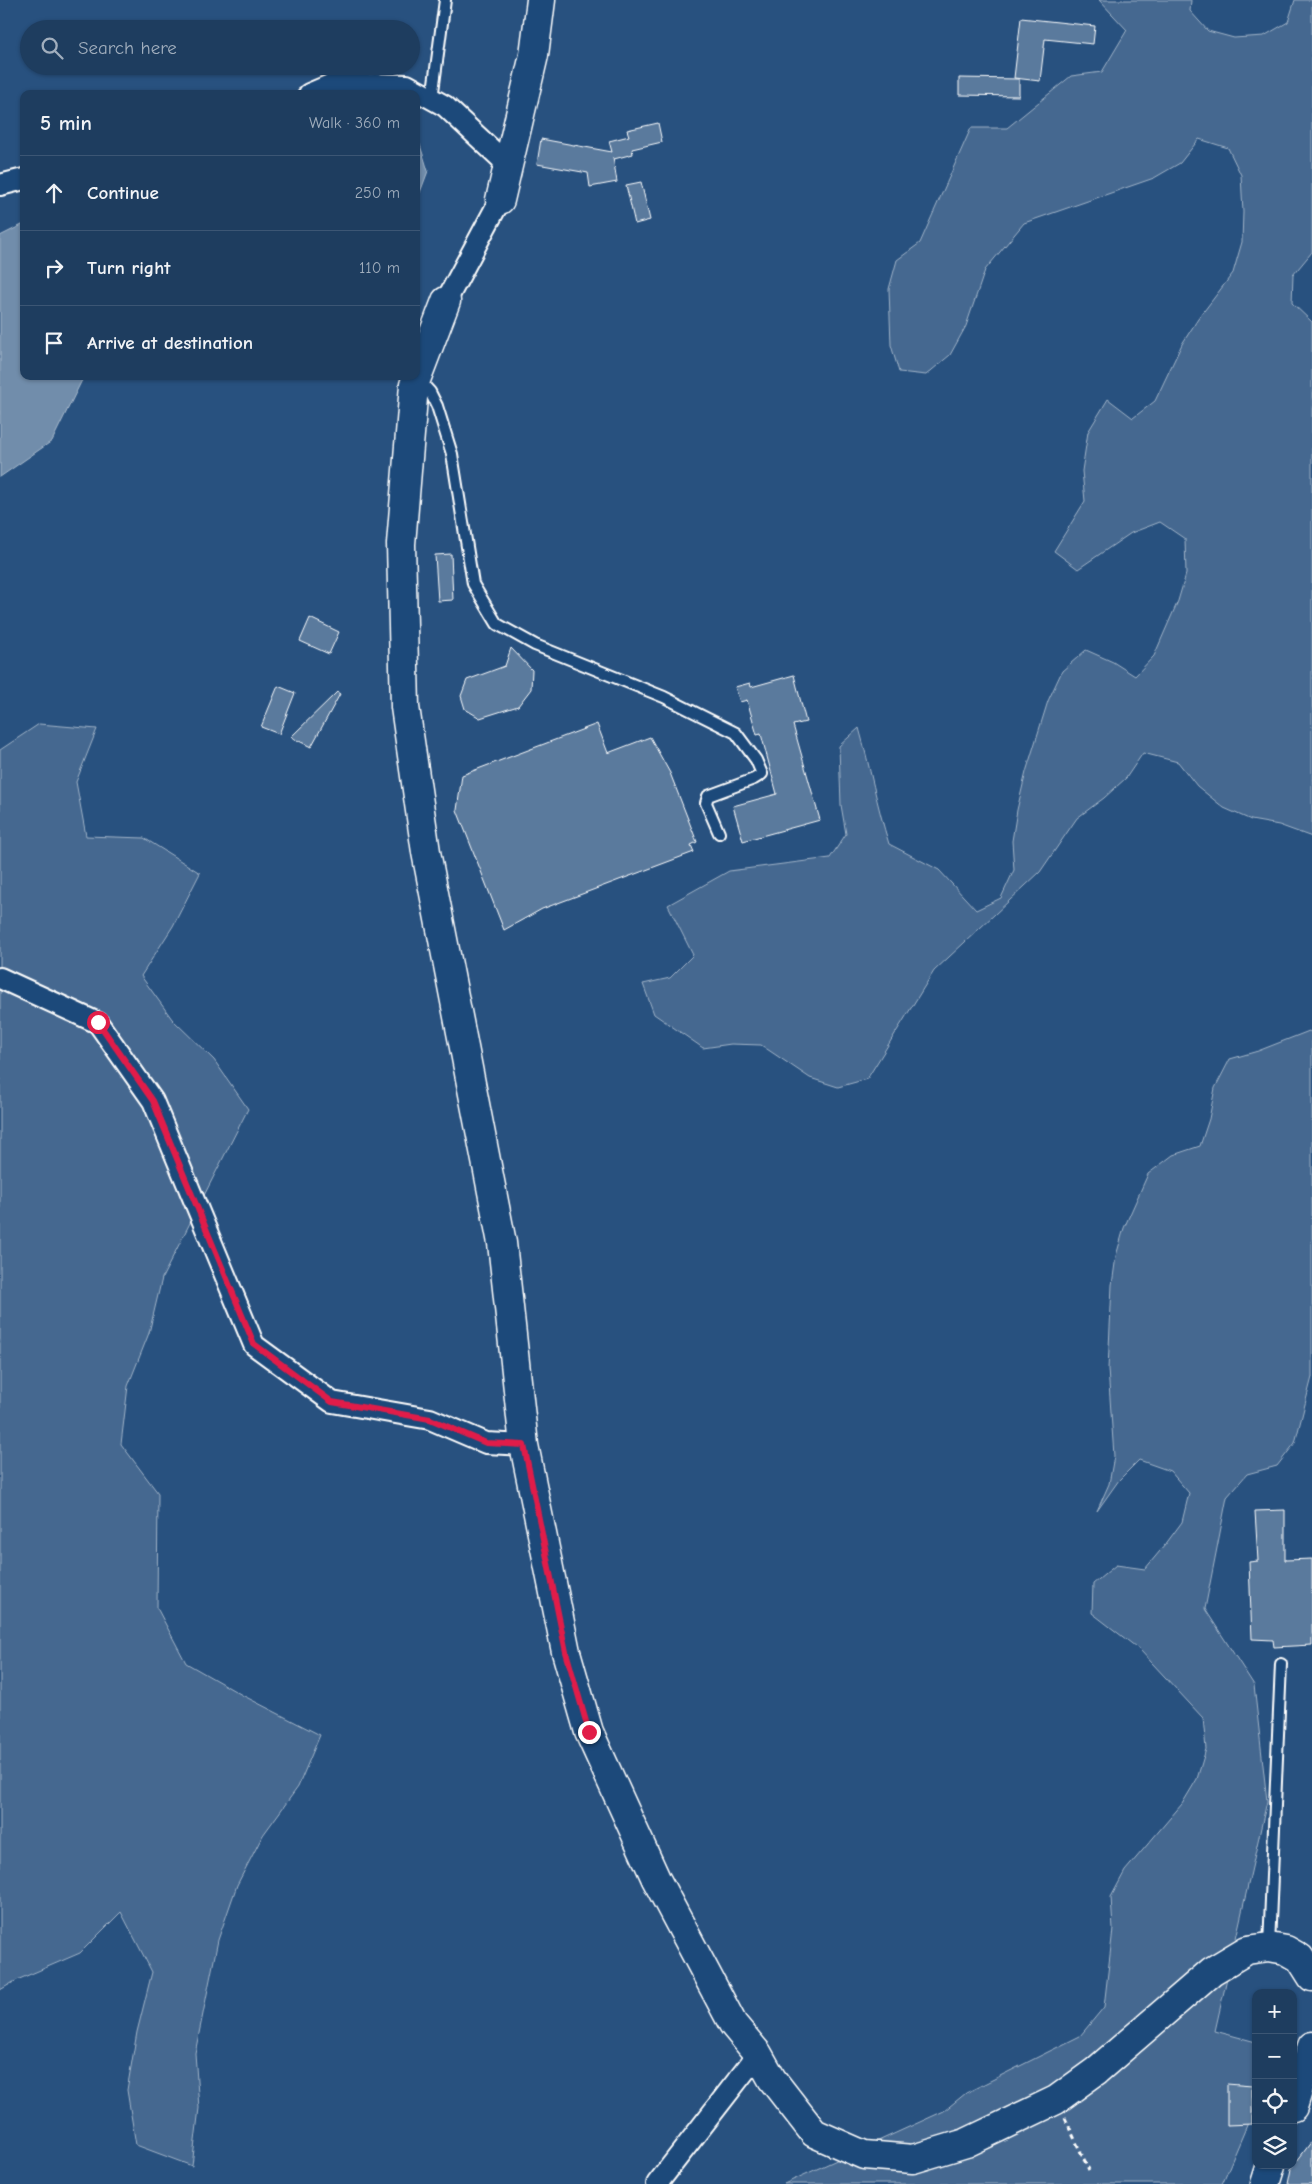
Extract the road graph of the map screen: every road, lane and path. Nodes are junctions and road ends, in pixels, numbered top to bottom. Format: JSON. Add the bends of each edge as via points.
{"nodes":[{"id":1,"x":445,"y":0,"type":"edge"},
{"id":2,"x":542,"y":0,"type":"edge"},
{"id":3,"x":318,"y":90,"type":"edge"},
{"id":4,"x":416,"y":90,"type":"edge"},
{"id":5,"x":420,"y":92,"type":"edge"},
{"id":6,"x":432,"y":99,"type":"junction"},
{"id":7,"x":508,"y":165,"type":"junction"},
{"id":8,"x":20,"y":180,"type":"edge"},
{"id":9,"x":0,"y":186,"type":"edge"},
{"id":10,"x":500,"y":200,"type":"joint"},
{"id":11,"x":446,"y":301,"type":"joint"},
{"id":12,"x":420,"y":369,"type":"edge"},
{"id":13,"x":416,"y":380,"type":"edge"},
{"id":14,"x":420,"y":380,"type":"edge"},
{"id":15,"x":719,"y":833,"type":"dead end"},
{"id":16,"x":0,"y":978,"type":"edge"},
{"id":17,"x":524,"y":1445,"type":"junction"},
{"id":18,"x":1281,"y":1664,"type":"dead end"},
{"id":19,"x":1269,"y":1947,"type":"junction"},
{"id":20,"x":1312,"y":1977,"type":"edge"},
{"id":21,"x":1312,"y":2046,"type":"edge"},
{"id":22,"x":758,"y":2054,"type":"junction"},
{"id":23,"x":1297,"y":2094,"type":"edge"},
{"id":24,"x":1056,"y":2100,"type":"junction"},
{"id":25,"x":1270,"y":2169,"type":"edge"},
{"id":26,"x":1089,"y":2170,"type":"dead end"},
{"id":27,"x":657,"y":2184,"type":"edge"},
{"id":28,"x":1265,"y":2184,"type":"edge"}],
"edges":[{"from":1,"to":6,"type":"lane"},
{"from":2,"to":7,"type":"street","via":[[534,55]]},
{"from":3,"to":4,"type":"street","via":[[330,85],[375,84],[407,85]]},
{"from":5,"to":6,"type":"street"},
{"from":6,"to":7,"type":"street","via":[[445,106]]},
{"from":7,"to":10,"type":"street"},
{"from":8,"to":9,"type":"street"},
{"from":10,"to":11,"type":"street"},
{"from":11,"to":12,"type":"street"},
{"from":13,"to":17,"type":"street","via":[[401,544],[405,708],[426,852],[502,1243]]},
{"from":14,"to":15,"type":"lane","via":[[437,406],[452,454],[473,584],[497,624],[535,645],[664,697],[736,733],[756,760],[762,774],[708,796],[706,803]]},
{"from":16,"to":17,"type":"street","via":[[98,1022],[153,1101],[254,1344],[332,1402],[430,1419],[486,1443]]},
{"from":17,"to":22,"type":"street","via":[[566,1652],[589,1732],[656,1879],[733,2024]]},
{"from":18,"to":19,"type":"lane"},
{"from":19,"to":20,"type":"street","via":[[1286,1950],[1300,1958]]},
{"from":19,"to":24,"type":"street","via":[[1247,1950],[1212,1971],[1096,2072]]},
{"from":21,"to":23,"type":"street"},
{"from":22,"to":24,"type":"street","via":[[772,2079],[814,2133],[864,2155],[913,2159],[966,2143]]},
{"from":22,"to":27,"type":"street"},
{"from":24,"to":26,"type":"path"},
{"from":25,"to":28,"type":"street"}]}
